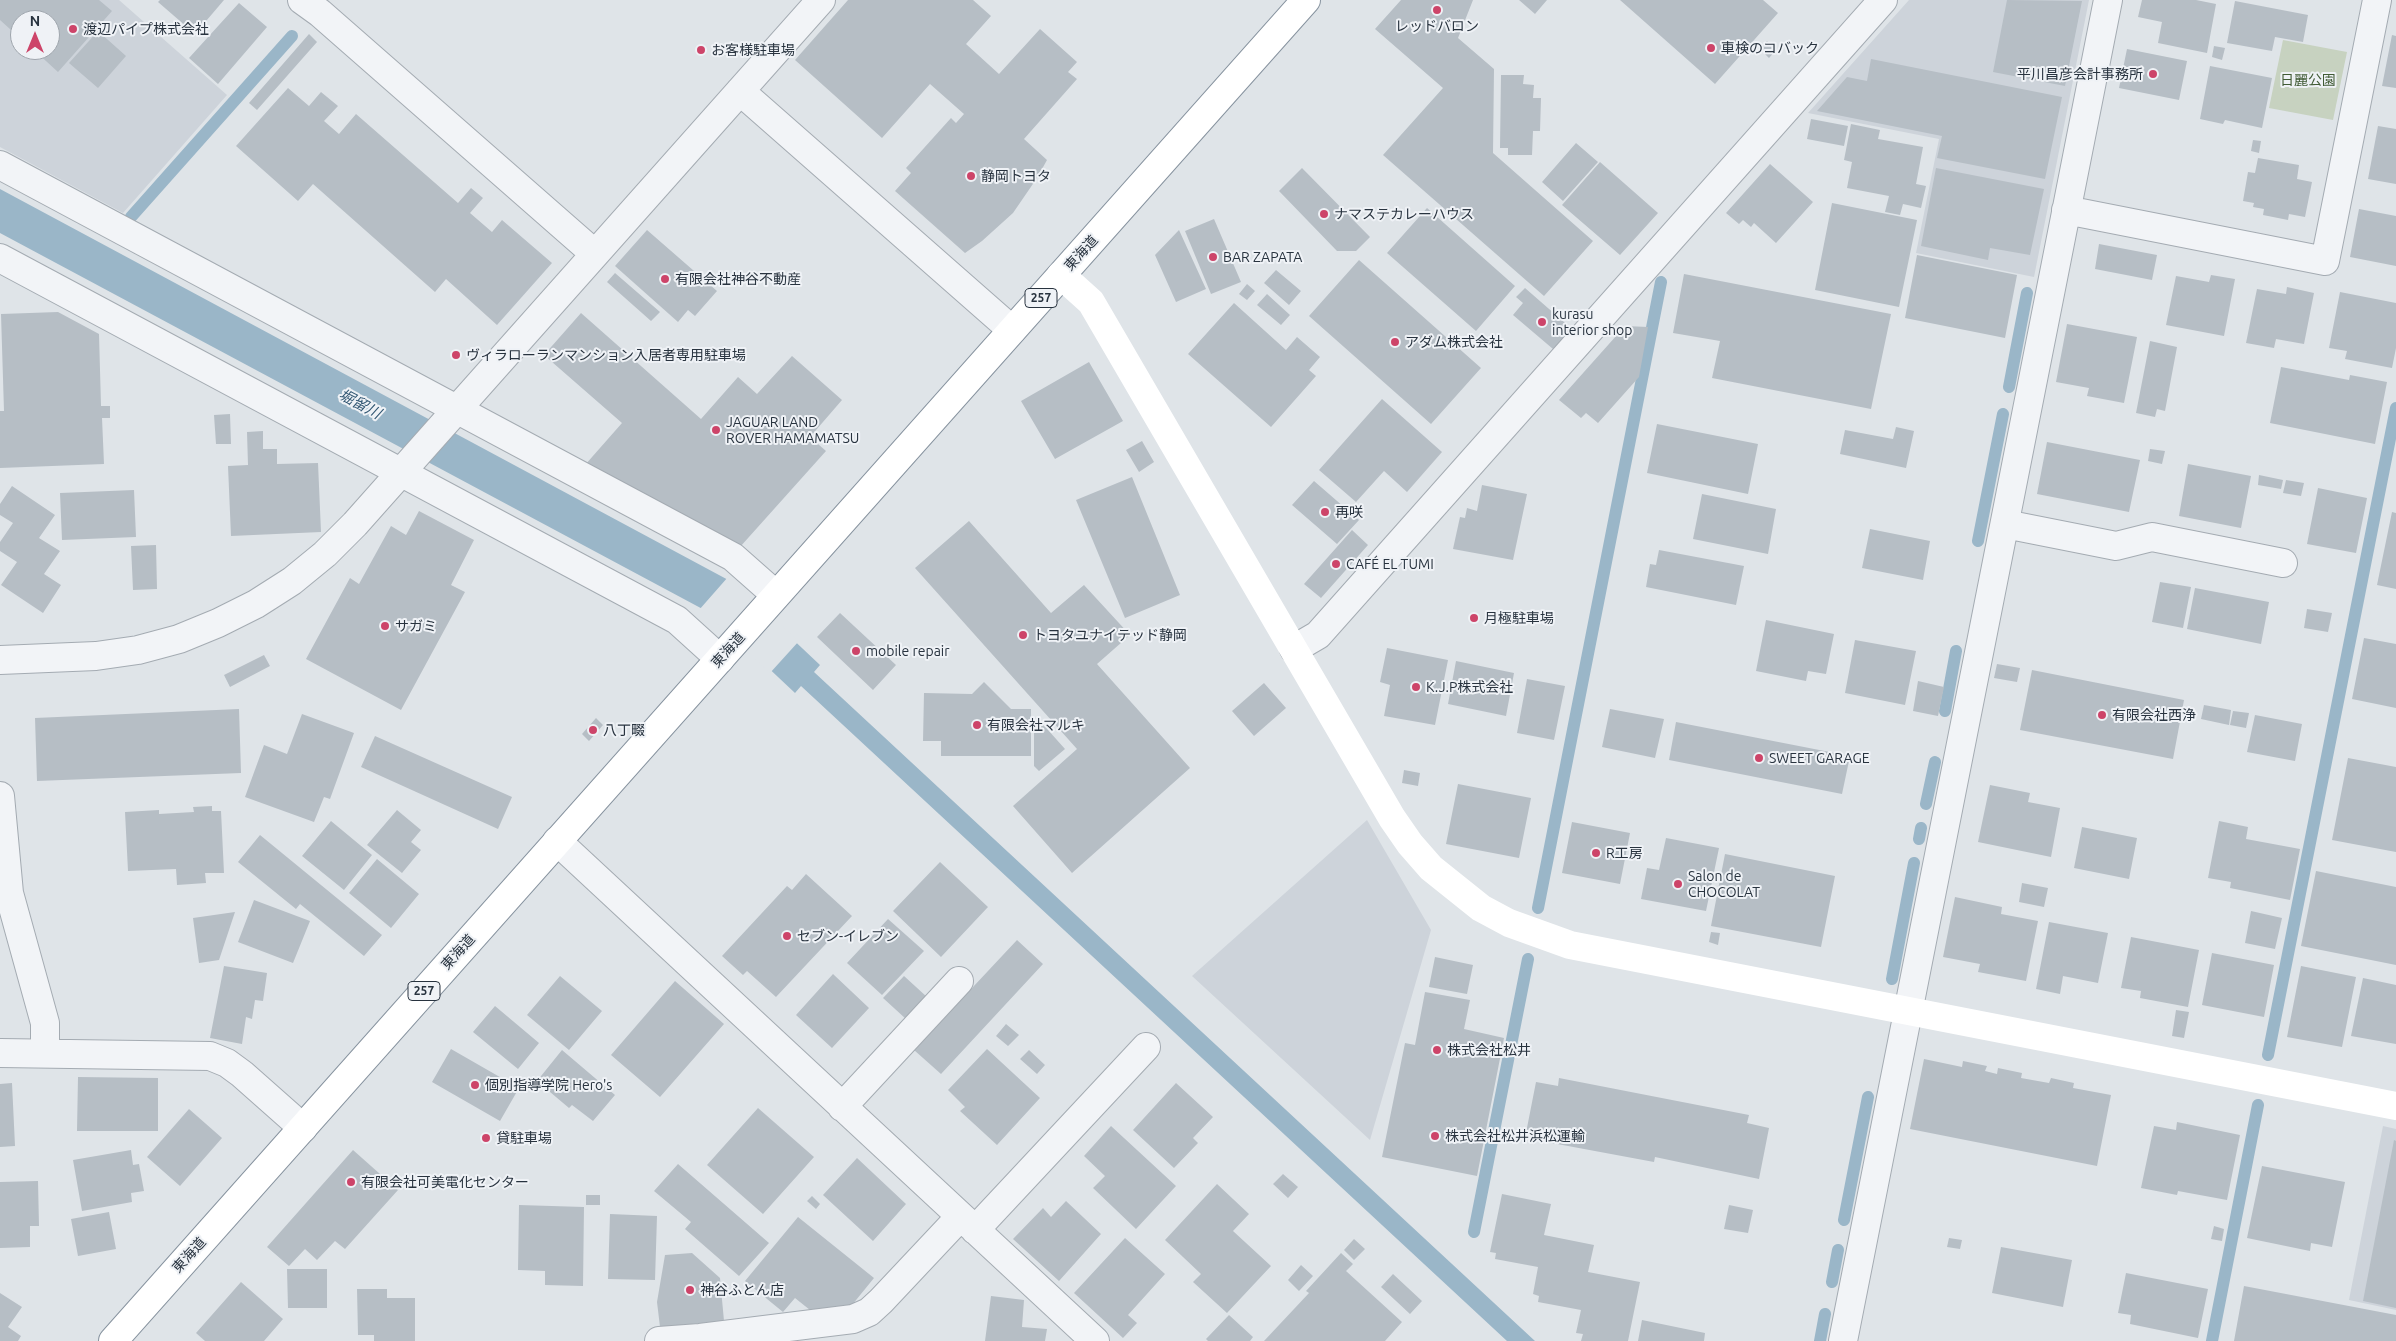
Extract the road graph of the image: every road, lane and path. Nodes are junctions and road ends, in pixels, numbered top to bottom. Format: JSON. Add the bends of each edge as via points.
{"nodes":[{"id":1,"x":302,"y":0,"type":"edge"},
{"id":2,"x":821,"y":0,"type":"edge"},
{"id":3,"x":1306,"y":0,"type":"edge"},
{"id":4,"x":1883,"y":0,"type":"edge"},
{"id":5,"x":2108,"y":0,"type":"edge"},
{"id":6,"x":2376,"y":0,"type":"edge"},
{"id":7,"x":740,"y":91,"type":"junction"},
{"id":8,"x":0,"y":165,"type":"edge"},
{"id":9,"x":2066,"y":210,"type":"junction"},
{"id":10,"x":595,"y":254,"type":"junction"},
{"id":11,"x":0,"y":258,"type":"edge"},
{"id":12,"x":1061,"y":275,"type":"junction"},
{"id":13,"x":1012,"y":330,"type":"junction"},
{"id":14,"x":453,"y":414,"type":"junction"},
{"id":15,"x":405,"y":468,"type":"junction"},
{"id":16,"x":2005,"y":524,"type":"junction"},
{"id":17,"x":2283,"y":563,"type":"dead end"},
{"id":18,"x":770,"y":602,"type":"junction"},
{"id":19,"x":1294,"y":649,"type":"junction"},
{"id":20,"x":727,"y":650,"type":"junction"},
{"id":21,"x":0,"y":660,"type":"edge"},
{"id":22,"x":0,"y":796,"type":"edge"},
{"id":23,"x":557,"y":841,"type":"junction"},
{"id":24,"x":959,"y":981,"type":"dead end"},
{"id":25,"x":1908,"y":1011,"type":"junction"},
{"id":26,"x":1146,"y":1047,"type":"dead end"},
{"id":27,"x":0,"y":1053,"type":"edge"},
{"id":28,"x":45,"y":1053,"type":"junction"},
{"id":29,"x":2396,"y":1106,"type":"edge"},
{"id":30,"x":842,"y":1107,"type":"junction"},
{"id":31,"x":303,"y":1128,"type":"junction"},
{"id":32,"x":968,"y":1223,"type":"junction"},
{"id":33,"x":115,"y":1340,"type":"edge"},
{"id":34,"x":700,"y":1340,"type":"edge"},
{"id":35,"x":659,"y":1341,"type":"edge"},
{"id":36,"x":1095,"y":1341,"type":"edge"},
{"id":37,"x":1843,"y":1341,"type":"edge"}],
"edges":[{"from":1,"to":10,"type":"street"},
{"from":2,"to":7,"type":"street"},
{"from":3,"to":12,"type":"main road","name":"東海道","number":"257"},
{"from":4,"to":19,"type":"street","via":[[1318,635]]},
{"from":5,"to":9,"type":"street"},
{"from":6,"to":9,"type":"street","via":[[2325,261]]},
{"from":7,"to":10,"type":"street"},
{"from":7,"to":13,"type":"street"},
{"from":8,"to":14,"type":"street"},
{"from":9,"to":16,"type":"street"},
{"from":10,"to":14,"type":"street"},
{"from":11,"to":15,"type":"street"},
{"from":12,"to":13,"type":"main road","name":"東海道","number":"257"},
{"from":12,"to":19,"type":"main road","via":[[1091,302]]},
{"from":13,"to":18,"type":"main road","name":"東海道","number":"257"},
{"from":14,"to":15,"type":"street"},
{"from":14,"to":18,"type":"street","via":[[733,557]]},
{"from":15,"to":20,"type":"street"},
{"from":15,"to":21,"type":"street","via":[[325,554],[292,581],[218,623],[179,639],[138,650],[96,656]]},
{"from":16,"to":17,"type":"street","via":[[2116,546],[2152,537]]},
{"from":16,"to":25,"type":"street"},
{"from":18,"to":20,"type":"main road","name":"東海道","number":"257"},
{"from":19,"to":25,"type":"main road","via":[[1410,844],[1437,873],[1481,908],[1509,924],[1570,945]]},
{"from":20,"to":23,"type":"main road","name":"東海道","number":"257"},
{"from":22,"to":28,"type":"street","via":[[9,893],[45,1023]]},
{"from":23,"to":30,"type":"street"},
{"from":23,"to":31,"type":"main road","name":"東海道","number":"257"},
{"from":24,"to":30,"type":"street"},
{"from":25,"to":29,"type":"main road"},
{"from":25,"to":37,"type":"street"},
{"from":26,"to":32,"type":"street"},
{"from":27,"to":28,"type":"street"},
{"from":28,"to":31,"type":"street","via":[[210,1056],[242,1074]]},
{"from":30,"to":32,"type":"street"},
{"from":31,"to":33,"type":"main road","name":"東海道","number":"257"},
{"from":32,"to":34,"type":"street","via":[[868,1312],[853,1319]]},
{"from":32,"to":36,"type":"street"},
{"from":34,"to":35,"type":"street"}]}
